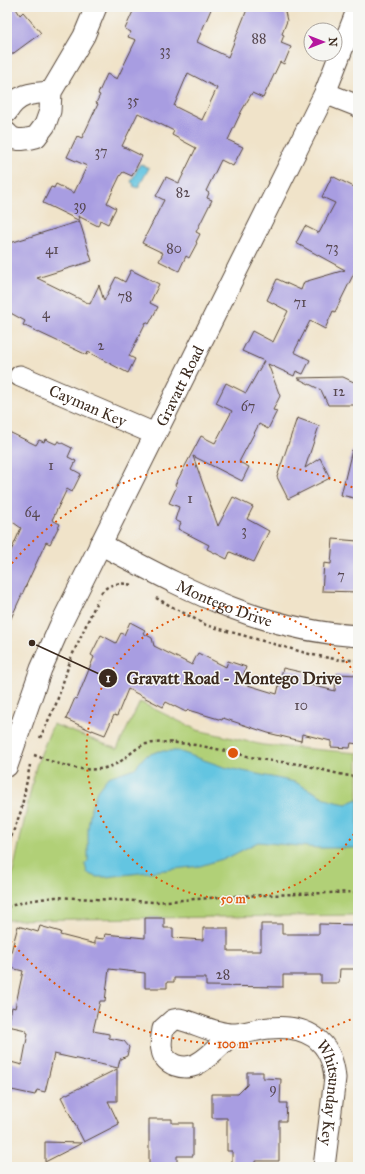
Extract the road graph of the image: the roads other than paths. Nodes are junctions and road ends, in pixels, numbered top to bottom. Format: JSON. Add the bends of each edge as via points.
{"nodes":[{"id":1,"x":96,"y":7,"type":"edge"},
{"id":2,"x":358,"y":8,"type":"edge"},
{"id":3,"x":51,"y":92,"type":"junction"},
{"id":4,"x":325,"y":93,"type":"junction"},
{"id":5,"x":358,"y":106,"type":"edge"},
{"id":6,"x":7,"y":112,"type":"edge"},
{"id":7,"x":7,"y":133,"type":"edge"},
{"id":8,"x":20,"y":376,"type":"dead end"},
{"id":9,"x":155,"y":434,"type":"junction"},
{"id":10,"x":100,"y":544,"type":"junction"},
{"id":11,"x":358,"y":636,"type":"edge"},
{"id":12,"x":7,"y":766,"type":"edge"},
{"id":13,"x":232,"y":1034,"type":"dead end"},
{"id":14,"x":324,"y":1167,"type":"edge"}],
"edges":[{"from":1,"to":3,"type":"street","via":[[84,36]]},
{"from":2,"to":4,"type":"street","name":"Gravatt Road"},
{"from":3,"to":6,"type":"street","via":[[20,96]]},
{"from":3,"to":7,"type":"street","via":[[50,111],[45,125],[36,137],[19,140]]},
{"from":4,"to":5,"type":"street"},
{"from":4,"to":9,"type":"street","name":"Gravatt Road"},
{"from":8,"to":9,"type":"street","name":"Cayman Key"},
{"from":9,"to":10,"type":"street","name":"Gravatt Road"},
{"from":10,"to":11,"type":"street","name":"Montego Drive","via":[[186,589],[248,615],[331,635]]},
{"from":10,"to":12,"type":"street","name":"Gravatt Road","via":[[41,670]]},
{"from":13,"to":14,"type":"street","name":"Whitsunday Key","via":[[282,1027],[299,1029],[310,1034],[329,1052],[336,1078]]}]}
